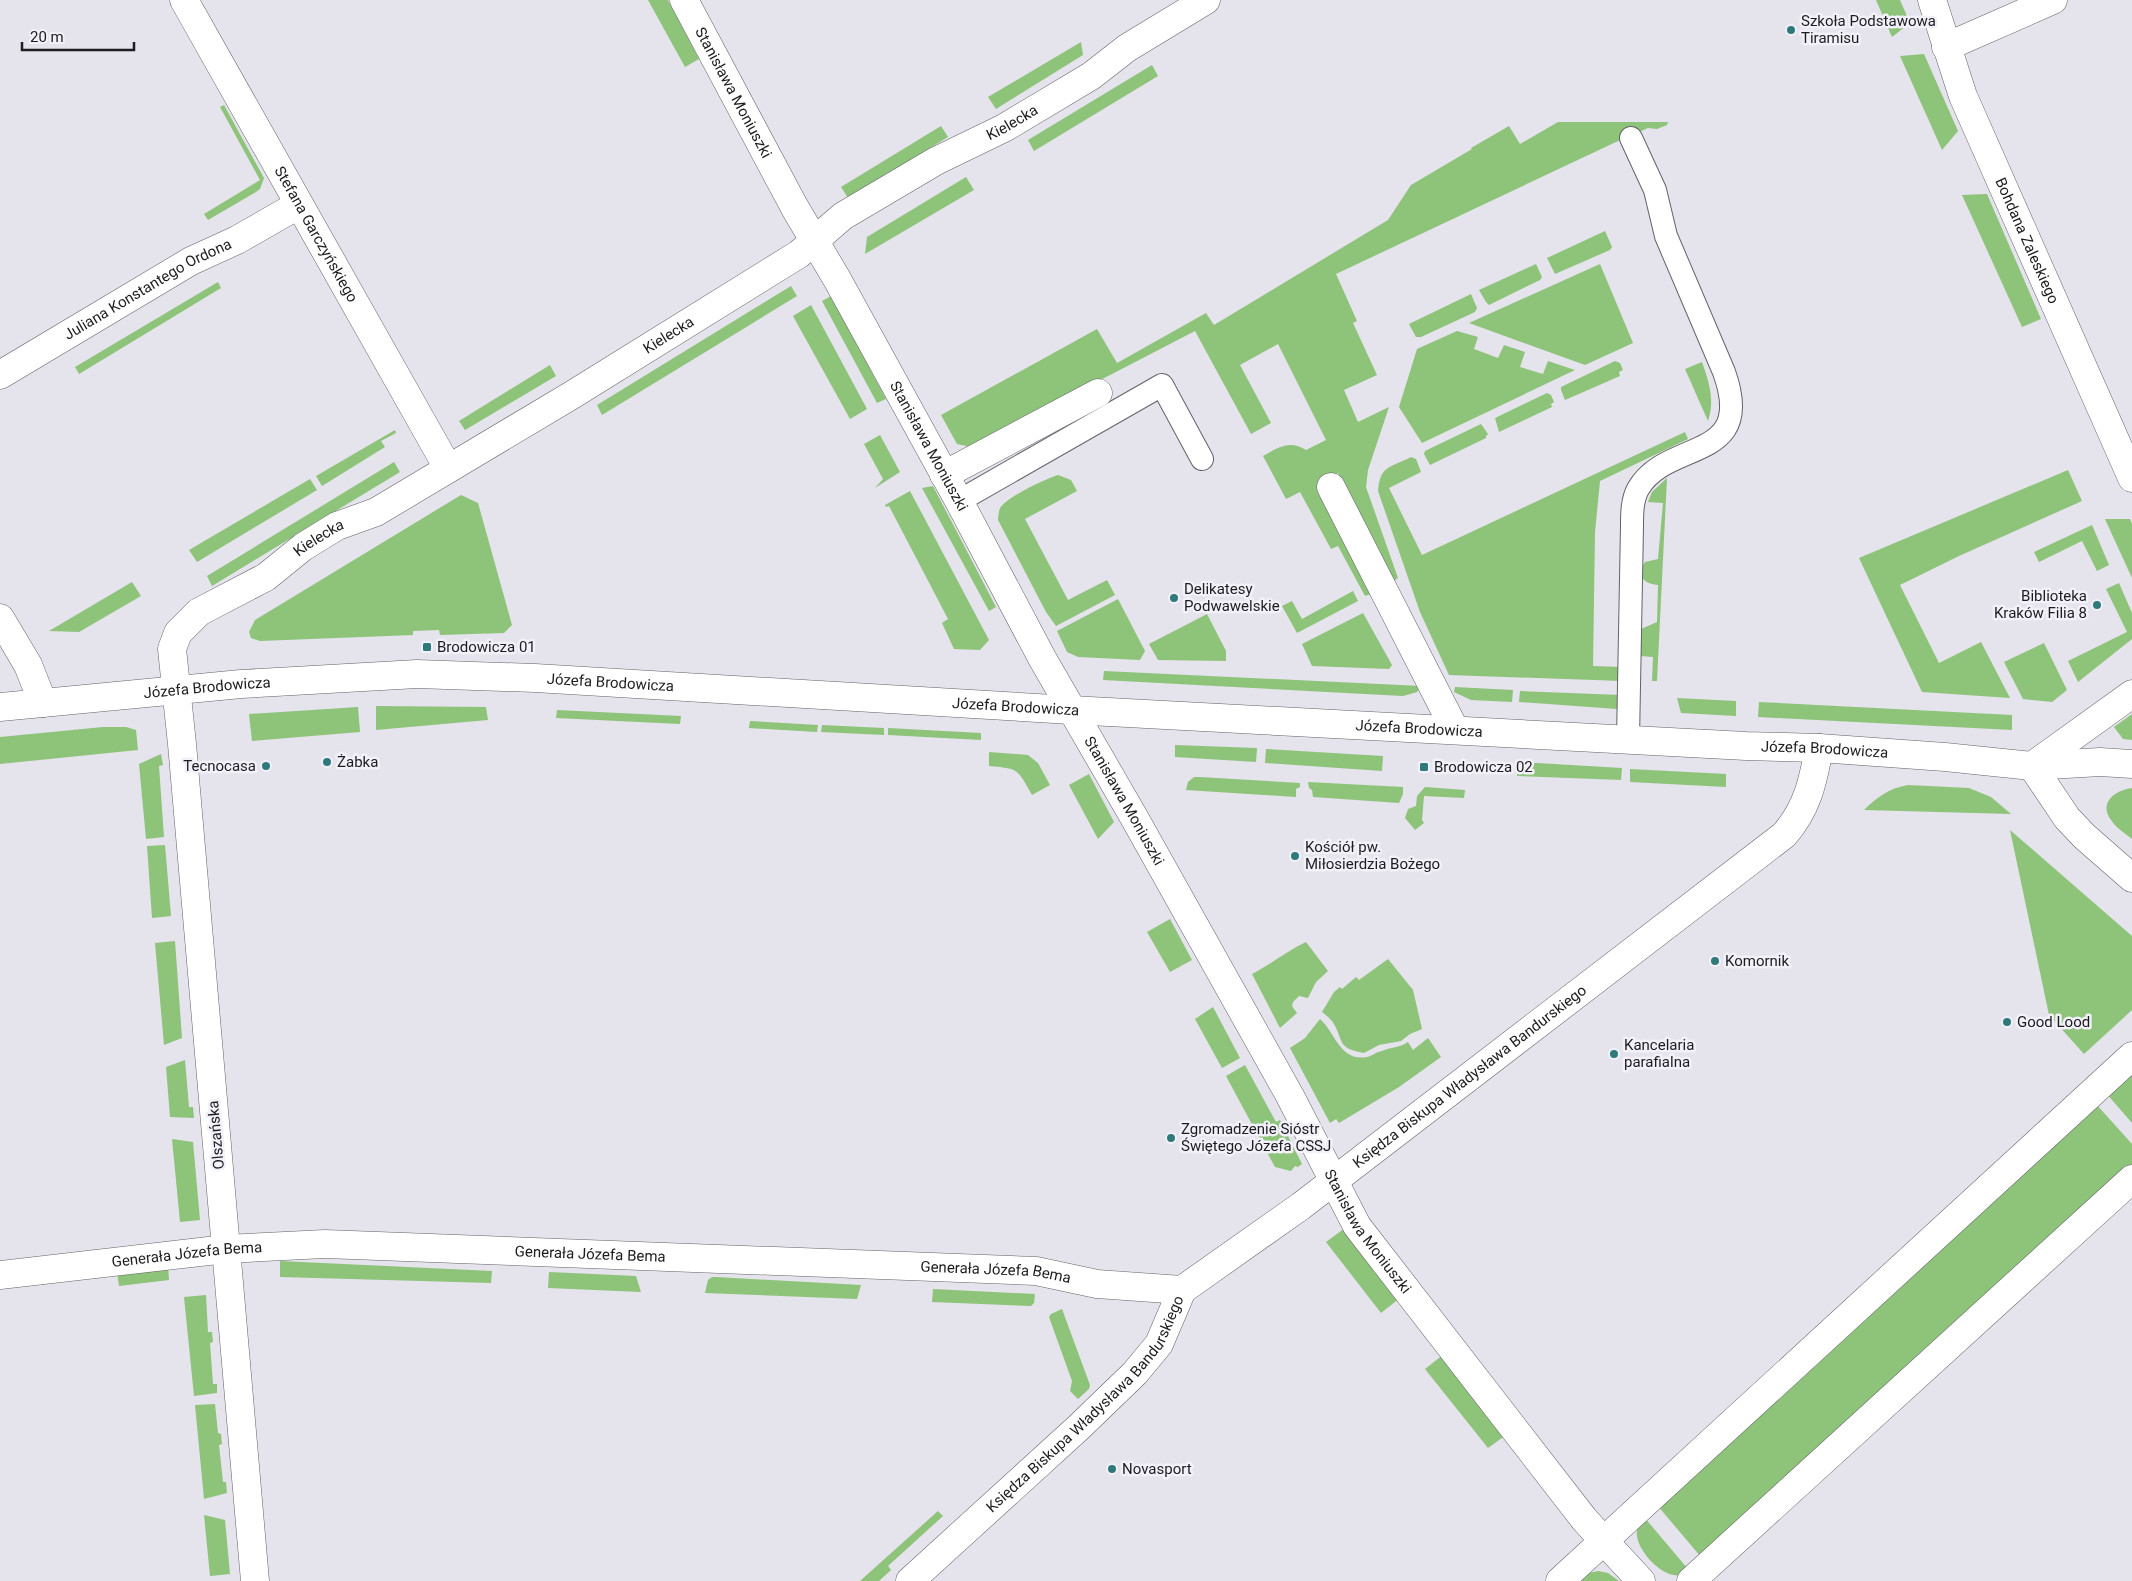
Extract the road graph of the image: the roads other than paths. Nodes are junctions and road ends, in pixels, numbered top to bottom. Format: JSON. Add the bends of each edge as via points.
{"nodes":[{"id":1,"x":184,"y":0,"type":"edge"},
{"id":2,"x":684,"y":0,"type":"edge"},
{"id":3,"x":1206,"y":0,"type":"edge"},
{"id":4,"x":1932,"y":0,"type":"edge"},
{"id":5,"x":2054,"y":0,"type":"edge"},
{"id":6,"x":1946,"y":47,"type":"junction"},
{"id":7,"x":1631,"y":138,"type":"dead end"},
{"id":8,"x":298,"y":205,"type":"junction"},
{"id":9,"x":815,"y":241,"type":"junction"},
{"id":10,"x":0,"y":375,"type":"edge"},
{"id":11,"x":1098,"y":394,"type":"dead end"},
{"id":12,"x":1202,"y":459,"type":"dead end"},
{"id":13,"x":448,"y":468,"type":"junction"},
{"id":14,"x":944,"y":475,"type":"junction"},
{"id":15,"x":2132,"y":478,"type":"edge"},
{"id":16,"x":1331,"y":488,"type":"dead end"},
{"id":17,"x":959,"y":501,"type":"junction"},
{"id":18,"x":0,"y":618,"type":"edge"},
{"id":19,"x":175,"y":690,"type":"junction"},
{"id":20,"x":2132,"y":694,"type":"edge"},
{"id":21,"x":43,"y":703,"type":"junction"},
{"id":22,"x":0,"y":707,"type":"edge"},
{"id":23,"x":1071,"y":710,"type":"junction"},
{"id":24,"x":1455,"y":730,"type":"junction"},
{"id":25,"x":1628,"y":739,"type":"junction"},
{"id":26,"x":1819,"y":748,"type":"junction"},
{"id":27,"x":2132,"y":764,"type":"edge"},
{"id":28,"x":2032,"y":766,"type":"junction"},
{"id":29,"x":2132,"y":878,"type":"edge"},
{"id":30,"x":2132,"y":1056,"type":"edge"},
{"id":31,"x":2132,"y":1179,"type":"edge"},
{"id":32,"x":1333,"y":1181,"type":"junction"},
{"id":33,"x":226,"y":1249,"type":"junction"},
{"id":34,"x":0,"y":1275,"type":"edge"},
{"id":35,"x":1182,"y":1290,"type":"junction"},
{"id":36,"x":1604,"y":1540,"type":"junction"},
{"id":37,"x":256,"y":1581,"type":"edge"},
{"id":38,"x":910,"y":1581,"type":"edge"},
{"id":39,"x":1560,"y":1581,"type":"edge"},
{"id":40,"x":1641,"y":1581,"type":"edge"},
{"id":41,"x":1691,"y":1581,"type":"edge"}],
"edges":[{"from":1,"to":8,"type":"street","name":"Stefana Garczyńskiego"},
{"from":2,"to":9,"type":"street","name":"Stanisława Moniuszki"},
{"from":3,"to":9,"type":"street","name":"Kielecka","via":[[1127,48],[1091,76],[1004,128],[936,161],[843,216]]},
{"from":4,"to":6,"type":"street","name":"Bohdana Zaleskiego"},
{"from":5,"to":6,"type":"street"},
{"from":6,"to":15,"type":"street","name":"Bohdana Zaleskiego","via":[[1963,96]]},
{"from":7,"to":25,"type":"lane","via":[[1655,190],[1666,236],[1724,372],[1731,409],[1722,434],[1652,473],[1635,496]]},
{"from":8,"to":10,"type":"street","name":"Juliana Konstantego Ordona","via":[[237,240],[190,261]]},
{"from":8,"to":13,"type":"street","name":"Stefana Garczyńskiego"},
{"from":9,"to":13,"type":"street","name":"Kielecka","via":[[799,254]]},
{"from":9,"to":14,"type":"street","name":"Stanisława Moniuszki"},
{"from":11,"to":14,"type":"street"},
{"from":12,"to":17,"type":"lane","via":[[1162,385]]},
{"from":13,"to":19,"type":"street","name":"Kielecka","via":[[376,512],[337,526],[303,547],[266,577],[199,612],[178,633],[172,649]]},
{"from":14,"to":17,"type":"street","name":"Stanisława Moniuszki"},
{"from":16,"to":24,"type":"street"},
{"from":17,"to":23,"type":"street","name":"Stanisława Moniuszki"},
{"from":18,"to":21,"type":"street","via":[[28,664]]},
{"from":19,"to":21,"type":"street","name":"Józefa Brodowicza"},
{"from":19,"to":23,"type":"street","name":"Józefa Brodowicza","via":[[417,674],[536,678]]},
{"from":19,"to":33,"type":"street","name":"Olszańska"},
{"from":20,"to":28,"type":"street"},
{"from":21,"to":22,"type":"street","name":"Józefa Brodowicza"},
{"from":23,"to":24,"type":"street","name":"Józefa Brodowicza"},
{"from":23,"to":32,"type":"street","name":"Stanisława Moniuszki","via":[[1290,1096]]},
{"from":24,"to":25,"type":"street","name":"Józefa Brodowicza"},
{"from":25,"to":26,"type":"street","name":"Józefa Brodowicza"},
{"from":26,"to":28,"type":"street","name":"Józefa Brodowicza"},
{"from":26,"to":32,"type":"street","name":"Księdza Biskupa Władysława Bandurskiego","via":[[1810,794],[1796,822],[1784,835]]},
{"from":27,"to":28,"type":"street","name":"Józefa Brodowicza","via":[[2100,762]]},
{"from":28,"to":29,"type":"street","via":[[2072,824]]},
{"from":30,"to":36,"type":"street"},
{"from":31,"to":41,"type":"street"},
{"from":32,"to":35,"type":"street","name":"Księdza Biskupa Władysława Bandurskiego"},
{"from":32,"to":36,"type":"street","name":"Stanisława Moniuszki","via":[[1366,1238],[1584,1519]]},
{"from":33,"to":34,"type":"street","name":"Generała Józefa Bema"},
{"from":33,"to":35,"type":"street","name":"Generała Józefa Bema","via":[[325,1244],[867,1264],[1042,1272],[1097,1284]]},
{"from":33,"to":37,"type":"street","name":"Olszańska"},
{"from":35,"to":38,"type":"street","name":"Księdza Biskupa Władysława Bandurskiego","via":[[1159,1344],[1135,1373]]},
{"from":36,"to":39,"type":"street"},
{"from":36,"to":40,"type":"street","name":"Stanisława Moniuszki"}]}
